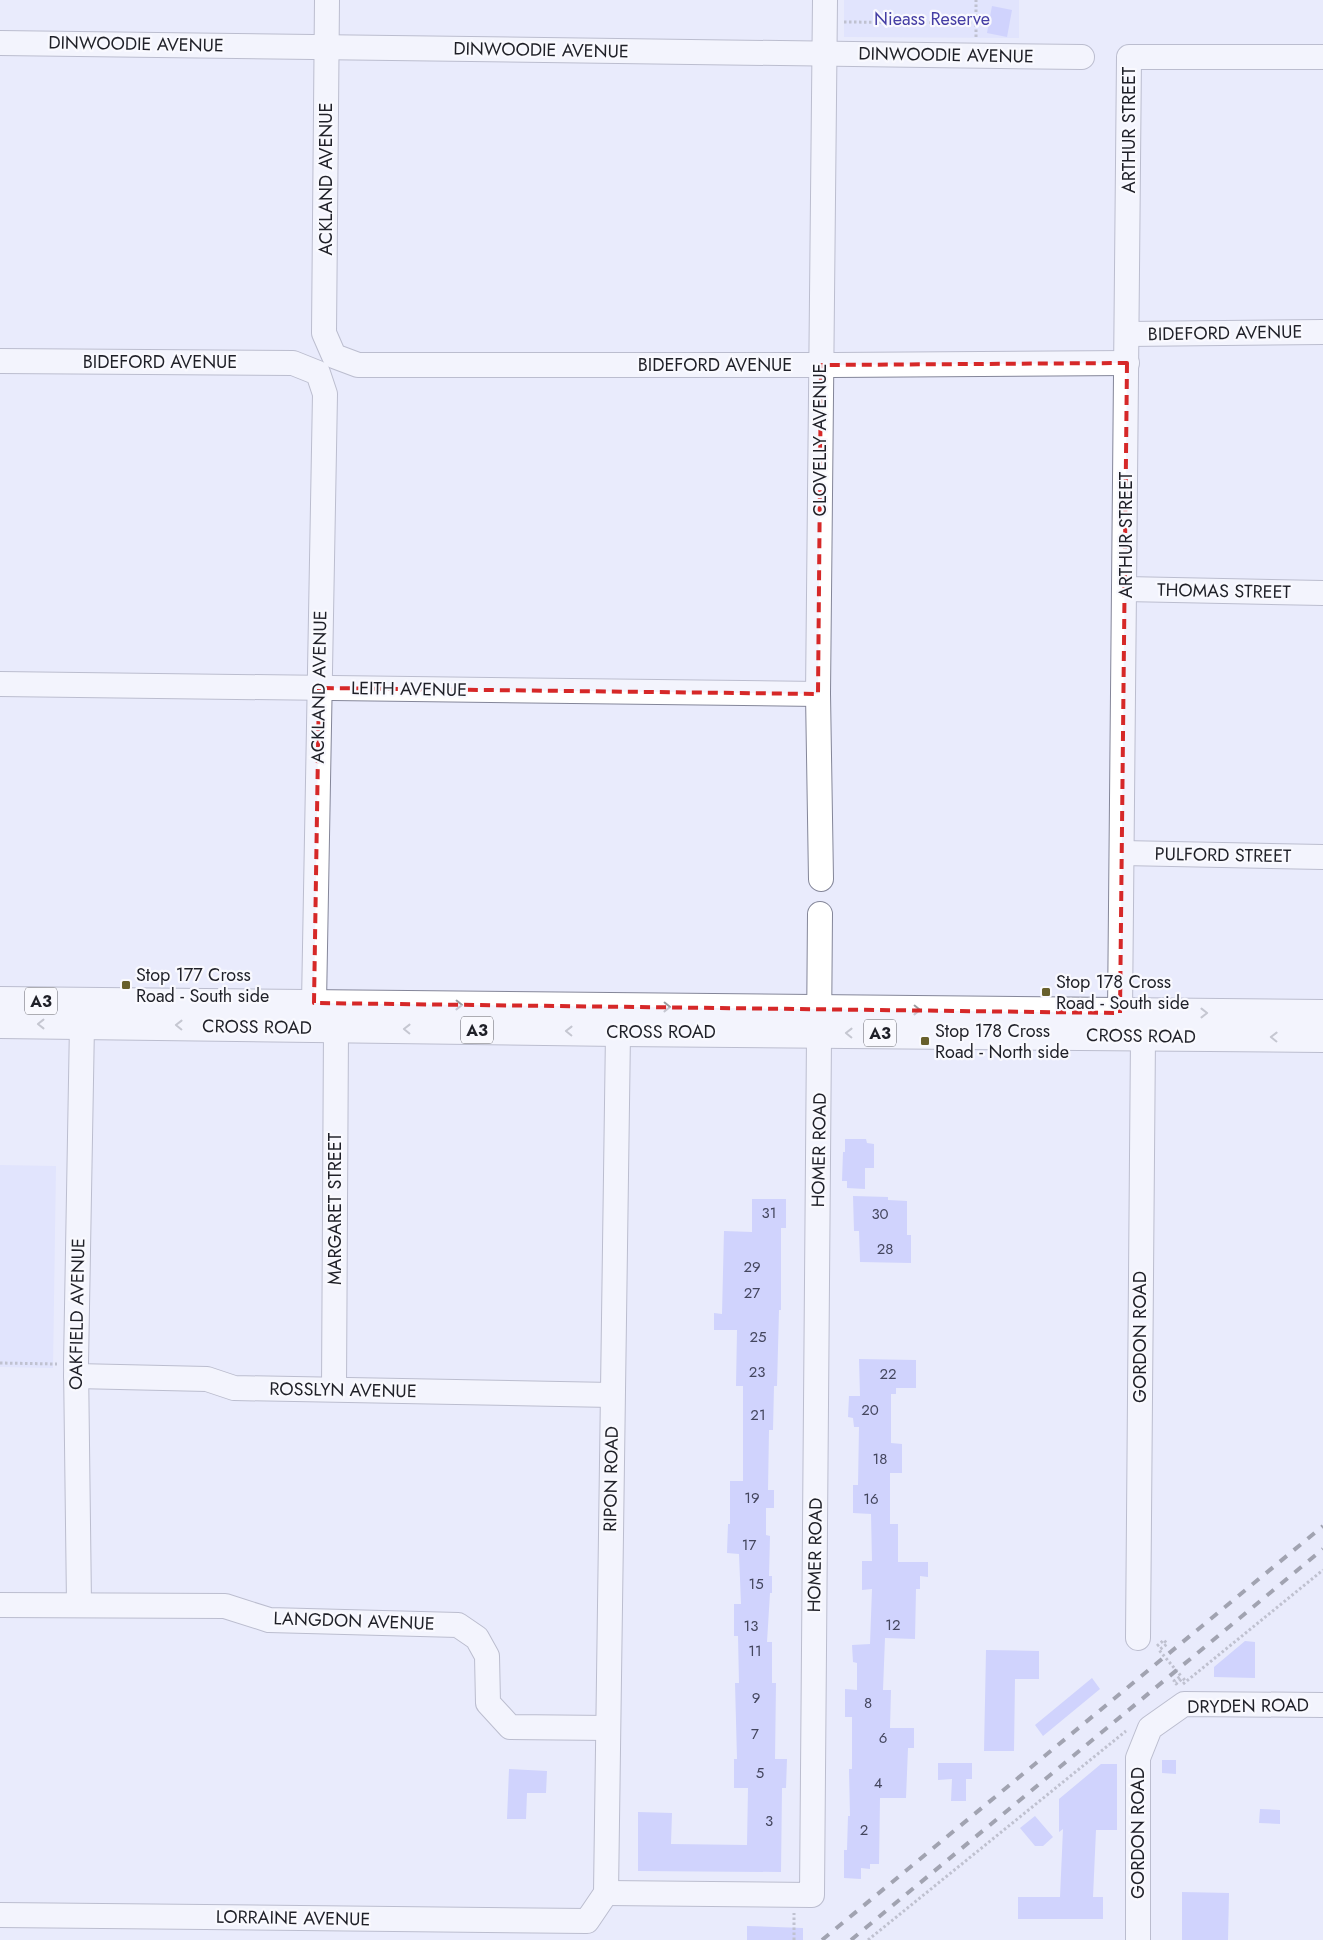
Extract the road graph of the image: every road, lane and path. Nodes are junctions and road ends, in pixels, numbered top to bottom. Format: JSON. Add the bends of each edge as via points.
{"nodes":[{"id":1,"x":327,"y":0,"type":"edge"},
{"id":2,"x":976,"y":0,"type":"edge"},
{"id":3,"x":824,"y":11,"type":"edge"},
{"id":4,"x":976,"y":23,"type":"junction"},
{"id":5,"x":0,"y":42,"type":"edge"},
{"id":6,"x":327,"y":46,"type":"junction"},
{"id":7,"x":824,"y":54,"type":"junction"},
{"id":8,"x":976,"y":56,"type":"junction"},
{"id":9,"x":1082,"y":57,"type":"dead end"},
{"id":10,"x":1323,"y":57,"type":"edge"},
{"id":11,"x":1323,"y":332,"type":"edge"},
{"id":12,"x":1128,"y":334,"type":"junction"},
{"id":13,"x":0,"y":361,"type":"edge"},
{"id":14,"x":1127,"y":363,"type":"junction"},
{"id":15,"x":326,"y":364,"type":"junction"},
{"id":16,"x":821,"y":365,"type":"junction"},
{"id":17,"x":1125,"y":589,"type":"junction"},
{"id":18,"x":1323,"y":593,"type":"edge"},
{"id":19,"x":0,"y":684,"type":"edge"},
{"id":20,"x":319,"y":688,"type":"junction"},
{"id":21,"x":818,"y":694,"type":"junction"},
{"id":22,"x":1122,"y":853,"type":"junction"},
{"id":23,"x":1323,"y":857,"type":"edge"},
{"id":24,"x":822,"y":879,"type":"dead end"},
{"id":25,"x":820,"y":914,"type":"dead end"},
{"id":26,"x":0,"y":1001,"type":"edge"},
{"id":27,"x":314,"y":1003,"type":"junction"},
{"id":28,"x":357,"y":1004,"type":"junction"},
{"id":29,"x":1120,"y":1012,"type":"junction"},
{"id":30,"x":82,"y":1013,"type":"junction"},
{"id":31,"x":1323,"y":1014,"type":"edge"},
{"id":32,"x":618,"y":1019,"type":"junction"},
{"id":33,"x":820,"y":1020,"type":"junction"},
{"id":34,"x":0,"y":1024,"type":"edge"},
{"id":35,"x":298,"y":1027,"type":"junction"},
{"id":36,"x":336,"y":1028,"type":"junction"},
{"id":37,"x":1143,"y":1036,"type":"junction"},
{"id":38,"x":1323,"y":1038,"type":"edge"},
{"id":39,"x":0,"y":1363,"type":"edge"},
{"id":40,"x":76,"y":1370,"type":"junction"},
{"id":41,"x":334,"y":1389,"type":"junction"},
{"id":42,"x":612,"y":1395,"type":"junction"},
{"id":43,"x":1323,"y":1570,"type":"edge"},
{"id":44,"x":79,"y":1604,"type":"junction"},
{"id":45,"x":0,"y":1605,"type":"edge"},
{"id":46,"x":1138,"y":1638,"type":"joint"},
{"id":47,"x":1185,"y":1691,"type":"junction"},
{"id":48,"x":1323,"y":1705,"type":"edge"},
{"id":49,"x":608,"y":1728,"type":"junction"},
{"id":50,"x":1139,"y":1729,"type":"junction"},
{"id":51,"x":606,"y":1893,"type":"junction"},
{"id":52,"x":794,"y":1895,"type":"junction"},
{"id":53,"x":0,"y":1915,"type":"edge"},
{"id":54,"x":794,"y":1940,"type":"edge"},
{"id":55,"x":868,"y":1940,"type":"edge"},
{"id":56,"x":1138,"y":1940,"type":"edge"}],
"edges":[{"from":1,"to":6,"type":"street","name":"ACKLAND AVENUE"},
{"from":2,"to":4,"type":"path"},
{"from":3,"to":4,"type":"path"},
{"from":3,"to":7,"type":"street","name":"CLOVELLY AVENUE"},
{"from":4,"to":8,"type":"path"},
{"from":5,"to":6,"type":"street","name":"DINWOODIE AVENUE"},
{"from":6,"to":7,"type":"street","name":"DINWOODIE AVENUE"},
{"from":6,"to":15,"type":"street","name":"ACKLAND AVENUE"},
{"from":7,"to":8,"type":"street","name":"DINWOODIE AVENUE"},
{"from":7,"to":16,"type":"street","name":"CLOVELLY AVENUE"},
{"from":8,"to":9,"type":"street","name":"DINWOODIE AVENUE"},
{"from":10,"to":12,"type":"street","name":"ARTHUR STREET","via":[[1130,57]]},
{"from":11,"to":12,"type":"street","name":"BIDEFORD AVENUE"},
{"from":12,"to":14,"type":"street","name":"ARTHUR STREET"},
{"from":13,"to":15,"type":"street","name":"BIDEFORD AVENUE"},
{"from":14,"to":16,"type":"street","name":"BIDEFORD AVENUE"},
{"from":14,"to":17,"type":"street","name":"ARTHUR STREET"},
{"from":15,"to":16,"type":"street","name":"BIDEFORD AVENUE"},
{"from":15,"to":20,"type":"street","name":"ACKLAND AVENUE"},
{"from":16,"to":21,"type":"street","name":"CLOVELLY AVENUE"},
{"from":17,"to":18,"type":"street","name":"THOMAS STREET"},
{"from":17,"to":22,"type":"street","name":"ARTHUR STREET"},
{"from":19,"to":20,"type":"street","name":"LEITH AVENUE"},
{"from":20,"to":21,"type":"street","name":"LEITH AVENUE"},
{"from":20,"to":27,"type":"street","name":"ACKLAND AVENUE"},
{"from":21,"to":24,"type":"street","name":"CLOVELLY AVENUE"},
{"from":22,"to":23,"type":"street","name":"PULFORD STREET"},
{"from":22,"to":29,"type":"street","name":"ARTHUR STREET"},
{"from":25,"to":33,"type":"street"},
{"from":26,"to":30,"type":"highway","name":"CROSS ROAD","number":"A3"},
{"from":27,"to":28,"type":"highway","name":"CROSS ROAD","number":"A3"},
{"from":27,"to":30,"type":"highway","name":"CROSS ROAD","number":"A3"},
{"from":27,"to":35,"type":"highway"},
{"from":27,"to":36,"type":"highway"},
{"from":28,"to":32,"type":"highway","name":"CROSS ROAD","number":"A3","one_way":true},
{"from":28,"to":36,"type":"highway"},
{"from":29,"to":31,"type":"highway","name":"CROSS ROAD","number":"A3","one_way":true},
{"from":33,"to":29,"type":"highway","name":"CROSS ROAD","number":"A3","one_way":true},
{"from":29,"to":37,"type":"highway"},
{"from":30,"to":34,"type":"highway","name":"CROSS ROAD","number":"A3","one_way":true},
{"from":35,"to":30,"type":"highway","name":"CROSS ROAD","number":"A3","one_way":true},
{"from":30,"to":40,"type":"street","name":"OAKFIELD AVENUE"},
{"from":32,"to":33,"type":"highway","name":"CROSS ROAD","number":"A3"},
{"from":32,"to":36,"type":"highway","name":"CROSS ROAD","number":"A3","one_way":true},
{"from":32,"to":42,"type":"street","name":"RIPON ROAD"},
{"from":37,"to":33,"type":"highway","name":"CROSS ROAD","number":"A3","one_way":true},
{"from":33,"to":52,"type":"street","name":"HOMER ROAD","via":[[812,1895]]},
{"from":35,"to":36,"type":"highway","name":"CROSS ROAD","number":"A3"},
{"from":36,"to":41,"type":"street","name":"MARGARET STREET"},
{"from":38,"to":37,"type":"highway","name":"CROSS ROAD","number":"A3","one_way":true},
{"from":37,"to":46,"type":"street","name":"GORDON ROAD"},
{"from":39,"to":40,"type":"path"},
{"from":40,"to":41,"type":"street","name":"ROSSLYN AVENUE","via":[[207,1379],[234,1388]]},
{"from":40,"to":44,"type":"street","name":"OAKFIELD AVENUE"},
{"from":41,"to":42,"type":"street","name":"ROSSLYN AVENUE"},
{"from":42,"to":49,"type":"street","name":"RIPON ROAD"},
{"from":43,"to":47,"type":"path"},
{"from":44,"to":45,"type":"street","name":"LANGDON AVENUE"},
{"from":44,"to":49,"type":"street","name":"LANGDON AVENUE","via":[[225,1606],[268,1620],[458,1625],[477,1638],[487,1656],[488,1703],[510,1727]]},
{"from":46,"to":47,"type":"path","via":[[1156,1647],[1164,1640],[1167,1644],[1159,1650],[1181,1676],[1174,1681],[1176,1684],[1183,1678]]},
{"from":47,"to":48,"type":"street","name":"DRYDEN ROAD"},
{"from":47,"to":50,"type":"street","name":"DRYDEN ROAD","via":[[1184,1704]]},
{"from":49,"to":51,"type":"street","name":"RIPON ROAD"},
{"from":50,"to":55,"type":"path"},
{"from":50,"to":56,"type":"street","name":"GORDON ROAD"},
{"from":51,"to":52,"type":"street","name":"HOMER ROAD"},
{"from":51,"to":53,"type":"street","name":"LORRAINE AVENUE","via":[[587,1921]]},
{"from":52,"to":54,"type":"path"}]}
